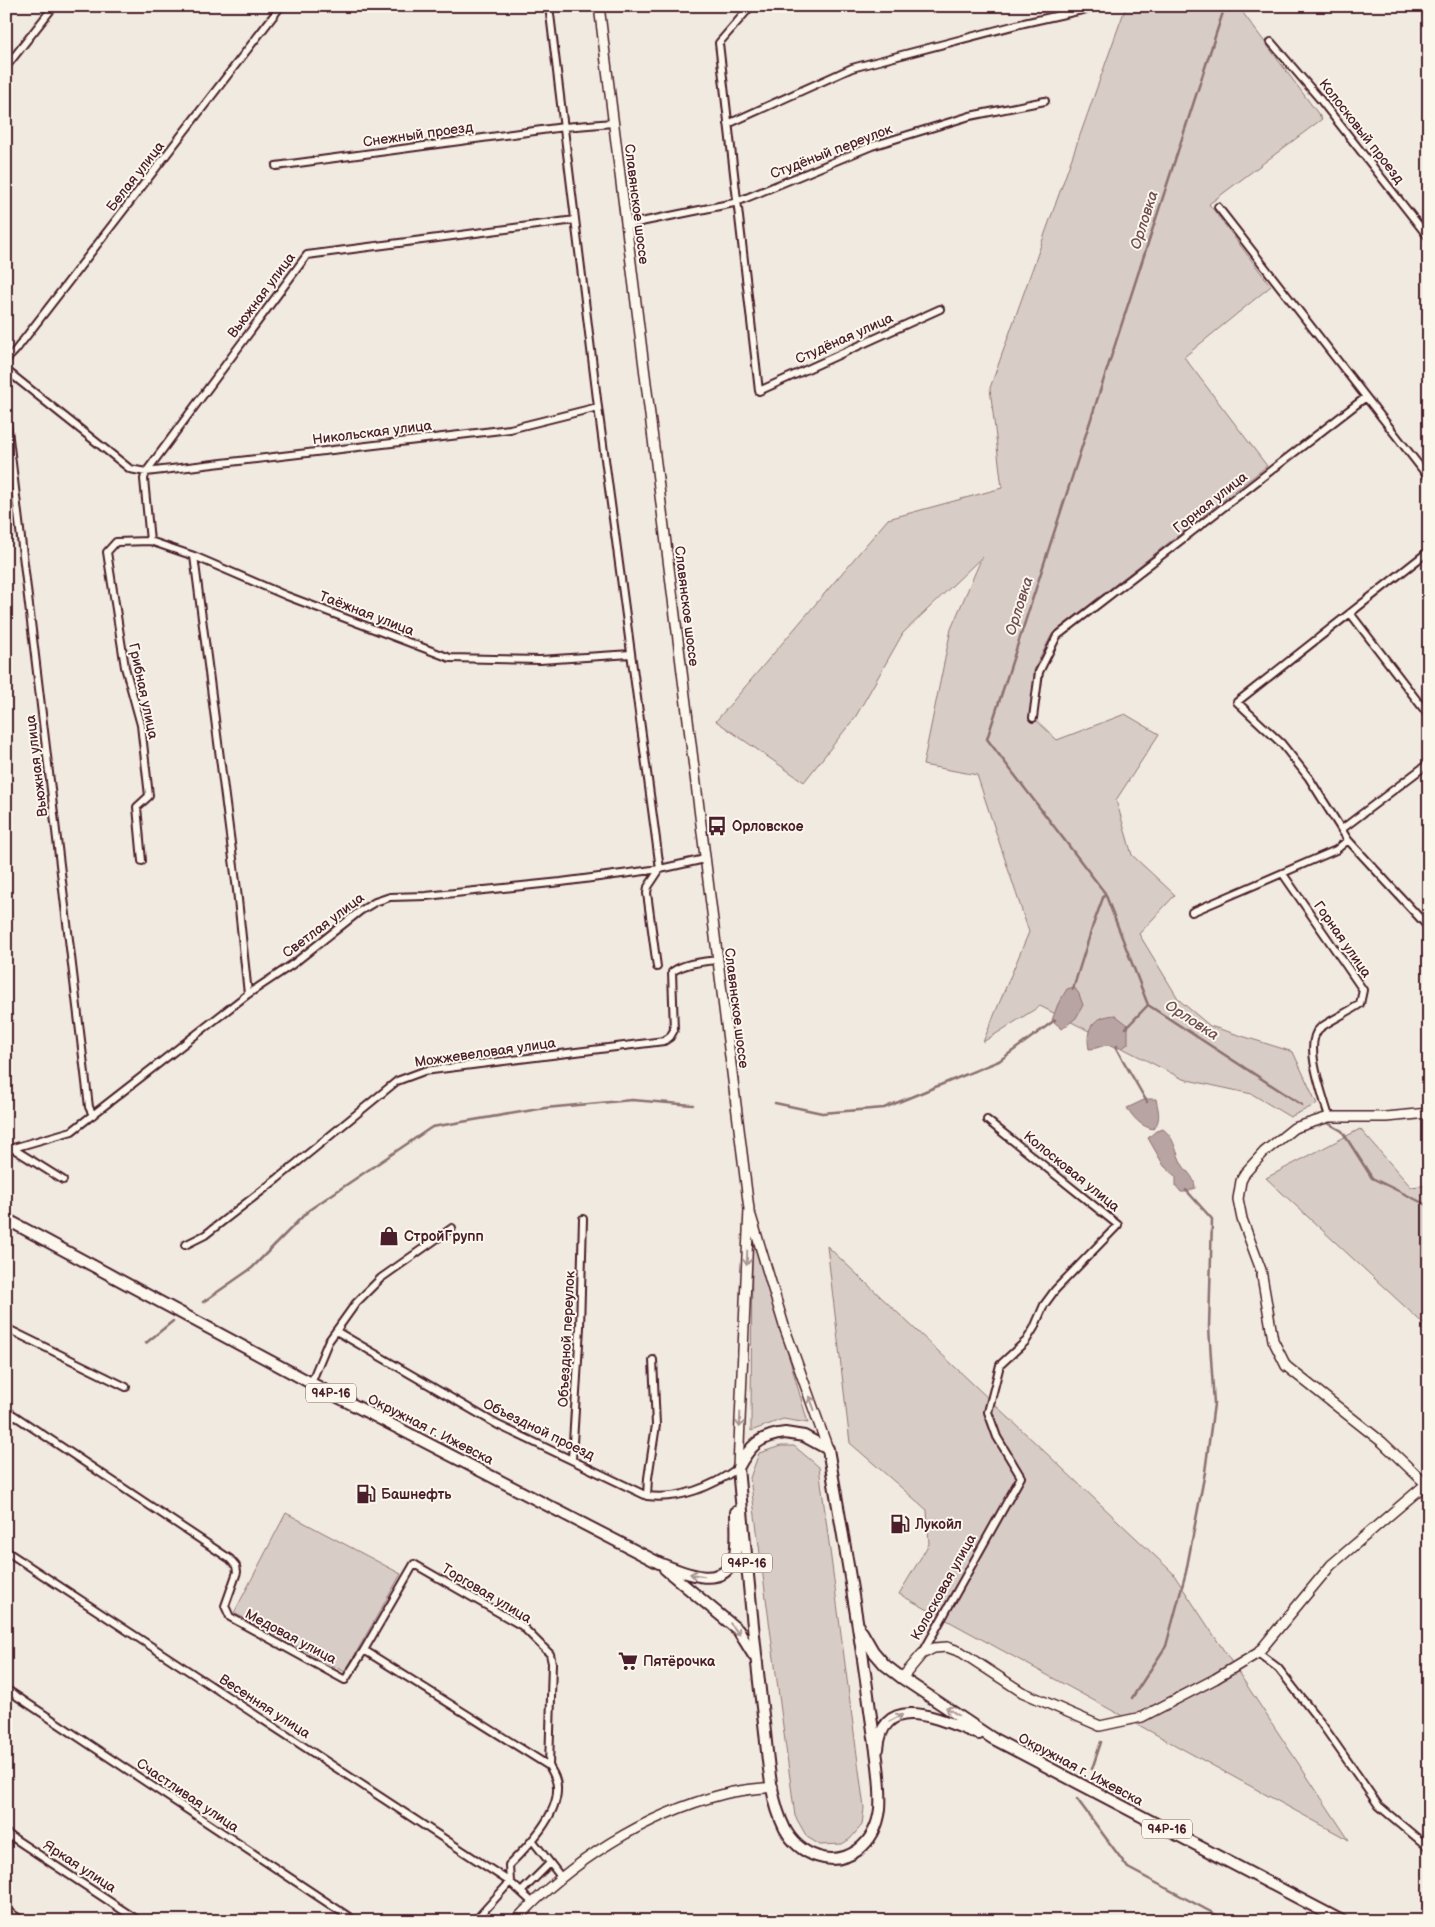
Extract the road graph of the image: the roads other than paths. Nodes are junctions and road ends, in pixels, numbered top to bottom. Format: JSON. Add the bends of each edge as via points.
{"nodes":[{"id":1,"x":54,"y":6,"type":"edge"},
{"id":2,"x":282,"y":6,"type":"edge"},
{"id":3,"x":549,"y":6,"type":"edge"},
{"id":4,"x":599,"y":6,"type":"edge"},
{"id":5,"x":751,"y":6,"type":"edge"},
{"id":6,"x":1100,"y":6,"type":"edge"},
{"id":7,"x":1271,"y":42,"type":"dead end"},
{"id":8,"x":7,"y":63,"type":"edge"},
{"id":9,"x":1045,"y":101,"type":"dead end"},
{"id":10,"x":613,"y":123,"type":"junction"},
{"id":11,"x":728,"y":124,"type":"junction"},
{"id":12,"x":564,"y":127,"type":"junction"},
{"id":13,"x":276,"y":166,"type":"dead end"},
{"id":14,"x":737,"y":202,"type":"junction"},
{"id":15,"x":1218,"y":207,"type":"dead end"},
{"id":16,"x":575,"y":220,"type":"junction"},
{"id":17,"x":626,"y":225,"type":"junction"},
{"id":18,"x":1429,"y":238,"type":"edge"},
{"id":19,"x":940,"y":309,"type":"dead end"},
{"id":20,"x":6,"y":360,"type":"edge"},
{"id":21,"x":6,"y":370,"type":"edge"},
{"id":22,"x":1366,"y":397,"type":"junction"},
{"id":23,"x":598,"y":407,"type":"junction"},
{"id":24,"x":6,"y":414,"type":"edge"},
{"id":25,"x":146,"y":472,"type":"junction"},
{"id":26,"x":1429,"y":478,"type":"edge"},
{"id":27,"x":150,"y":541,"type":"junction"},
{"id":28,"x":1429,"y":551,"type":"edge"},
{"id":29,"x":107,"y":552,"type":"joint"},
{"id":30,"x":194,"y":556,"type":"junction"},
{"id":31,"x":1350,"y":614,"type":"junction"},
{"id":32,"x":631,"y":654,"type":"junction"},
{"id":33,"x":1429,"y":716,"type":"edge"},
{"id":34,"x":1033,"y":718,"type":"dead end"},
{"id":35,"x":1429,"y":763,"type":"edge"},
{"id":36,"x":1342,"y":830,"type":"junction"},
{"id":37,"x":1348,"y":840,"type":"junction"},
{"id":38,"x":705,"y":859,"type":"junction"},
{"id":39,"x":142,"y":861,"type":"dead end"},
{"id":40,"x":660,"y":869,"type":"junction"},
{"id":41,"x":1283,"y":874,"type":"junction"},
{"id":42,"x":1192,"y":912,"type":"dead end"},
{"id":43,"x":1429,"y":928,"type":"edge"},
{"id":44,"x":717,"y":960,"type":"junction"},
{"id":45,"x":657,"y":968,"type":"dead end"},
{"id":46,"x":248,"y":994,"type":"junction"},
{"id":47,"x":1429,"y":1113,"type":"edge"},
{"id":48,"x":93,"y":1115,"type":"junction"},
{"id":49,"x":1329,"y":1117,"type":"junction"},
{"id":50,"x":987,"y":1120,"type":"dead end"},
{"id":51,"x":9,"y":1149,"type":"edge"},
{"id":52,"x":64,"y":1180,"type":"dead end"},
{"id":53,"x":749,"y":1209,"type":"junction"},
{"id":54,"x":6,"y":1219,"type":"edge"},
{"id":55,"x":584,"y":1219,"type":"dead end"},
{"id":56,"x":452,"y":1228,"type":"dead end"},
{"id":57,"x":186,"y":1245,"type":"dead end"},
{"id":58,"x":6,"y":1328,"type":"edge"},
{"id":59,"x":336,"y":1331,"type":"junction"},
{"id":60,"x":652,"y":1360,"type":"dead end"},
{"id":61,"x":312,"y":1383,"type":"junction"},
{"id":62,"x":126,"y":1387,"type":"dead end"},
{"id":63,"x":6,"y":1410,"type":"edge"},
{"id":64,"x":828,"y":1449,"type":"junction"},
{"id":65,"x":572,"y":1460,"type":"junction"},
{"id":66,"x":738,"y":1468,"type":"junction"},
{"id":67,"x":1428,"y":1484,"type":"edge"},
{"id":68,"x":647,"y":1496,"type":"junction"},
{"id":69,"x":6,"y":1551,"type":"edge"},
{"id":70,"x":659,"y":1563,"type":"junction"},
{"id":71,"x":859,"y":1626,"type":"junction"},
{"id":72,"x":364,"y":1650,"type":"junction"},
{"id":73,"x":1258,"y":1652,"type":"junction"},
{"id":74,"x":922,"y":1654,"type":"junction"},
{"id":75,"x":755,"y":1658,"type":"junction"},
{"id":76,"x":902,"y":1678,"type":"junction"},
{"id":77,"x":6,"y":1689,"type":"edge"},
{"id":78,"x":992,"y":1738,"type":"junction"},
{"id":79,"x":549,"y":1766,"type":"junction"},
{"id":80,"x":878,"y":1777,"type":"junction"},
{"id":81,"x":772,"y":1787,"type":"junction"},
{"id":82,"x":6,"y":1833,"type":"edge"},
{"id":83,"x":533,"y":1841,"type":"junction"},
{"id":84,"x":1429,"y":1848,"type":"edge"},
{"id":85,"x":550,"y":1863,"type":"junction"},
{"id":86,"x":562,"y":1877,"type":"junction"},
{"id":87,"x":510,"y":1882,"type":"junction"},
{"id":88,"x":521,"y":1892,"type":"junction"},
{"id":89,"x":532,"y":1902,"type":"junction"},
{"id":90,"x":6,"y":1910,"type":"edge"},
{"id":91,"x":23,"y":1921,"type":"edge"},
{"id":92,"x":139,"y":1921,"type":"edge"},
{"id":93,"x":356,"y":1921,"type":"edge"},
{"id":94,"x":475,"y":1921,"type":"edge"},
{"id":95,"x":515,"y":1921,"type":"edge"},
{"id":96,"x":1342,"y":1921,"type":"edge"}],
"edges":[{"from":1,"to":8,"type":"street"},
{"from":2,"to":20,"type":"street","name":"Белая улица"},
{"from":3,"to":12,"type":"street"},
{"from":4,"to":10,"type":"main road","name":"Славянское шоссе"},
{"from":5,"to":11,"type":"street","via":[[719,43]]},
{"from":6,"to":11,"type":"street","via":[[852,68]]},
{"from":7,"to":18,"type":"street","name":"Колосковый проезд"},
{"from":9,"to":14,"type":"street","name":"Студёный переулок","via":[[970,116],[872,146]]},
{"from":10,"to":12,"type":"street","name":"Снежный проезд"},
{"from":10,"to":17,"type":"main road","name":"Славянское шоссе"},
{"from":11,"to":14,"type":"street"},
{"from":12,"to":13,"type":"street","name":"Снежный проезд"},
{"from":12,"to":16,"type":"street"},
{"from":14,"to":17,"type":"street","name":"Студёный переулок"},
{"from":14,"to":19,"type":"street","name":"Студёная улица","via":[[760,391]]},
{"from":15,"to":22,"type":"street"},
{"from":16,"to":23,"type":"street"},
{"from":16,"to":25,"type":"street","name":"Вьюжная улица","via":[[307,256]]},
{"from":17,"to":38,"type":"main road","name":"Славянское шоссе"},
{"from":21,"to":25,"type":"street","via":[[130,470]]},
{"from":22,"to":26,"type":"street"},
{"from":22,"to":34,"type":"street","name":"Горная улица","via":[[1057,636],[1039,672]]},
{"from":23,"to":25,"type":"street","name":"Никольская улица","via":[[510,429]]},
{"from":23,"to":32,"type":"street"},
{"from":24,"to":48,"type":"street","name":"Вьюжная улица","via":[[89,1108]]},
{"from":25,"to":27,"type":"street"},
{"from":27,"to":29,"type":"street","name":"Таёжная улица","via":[[116,542]]},
{"from":27,"to":30,"type":"street","name":"Таёжная улица"},
{"from":28,"to":31,"type":"street"},
{"from":29,"to":39,"type":"street","name":"Грибная улица","via":[[125,667],[142,734],[149,796],[136,807]]},
{"from":30,"to":32,"type":"street","name":"Таёжная улица","via":[[287,596],[450,658],[540,660]]},
{"from":30,"to":46,"type":"street"},
{"from":31,"to":33,"type":"street"},
{"from":31,"to":36,"type":"street","via":[[1237,702],[1282,744],[1309,778]]},
{"from":32,"to":40,"type":"street"},
{"from":35,"to":36,"type":"street"},
{"from":36,"to":37,"type":"street"},
{"from":37,"to":41,"type":"street","via":[[1336,850]]},
{"from":37,"to":43,"type":"street"},
{"from":38,"to":40,"type":"street","name":"Светлая улица"},
{"from":38,"to":44,"type":"main road","name":"Славянское шоссе"},
{"from":40,"to":45,"type":"street","via":[[647,893]]},
{"from":40,"to":46,"type":"street","name":"Светлая улица","via":[[426,896],[390,897],[360,910],[293,964]]},
{"from":41,"to":42,"type":"street"},
{"from":41,"to":49,"type":"street","name":"Горная улица","via":[[1363,990],[1360,1004],[1319,1029],[1313,1040],[1313,1056]]},
{"from":44,"to":53,"type":"main road","name":"Славянское шоссе"},
{"from":44,"to":57,"type":"street","name":"Можжевеловая улица","via":[[679,967],[672,972],[674,1030],[664,1041],[424,1072],[404,1078],[205,1235]]},
{"from":46,"to":48,"type":"street","name":"Светлая улица"},
{"from":47,"to":49,"type":"main road"},
{"from":48,"to":51,"type":"street","name":"Светлая улица","via":[[72,1131]]},
{"from":49,"to":67,"type":"main road","name":"Колосковая улица","via":[[1294,1128],[1264,1152],[1241,1181],[1238,1199],[1242,1219],[1261,1270],[1273,1340],[1291,1370],[1382,1442]]},
{"from":50,"to":74,"type":"street","name":"Колосковая улица","via":[[1118,1225],[1055,1290],[1026,1341],[1000,1365],[988,1412],[997,1437],[1021,1477]]},
{"from":51,"to":52,"type":"street"},
{"from":64,"to":53,"type":"main road","name":"Славянское шоссе","one_way":true,"via":[[785,1329]]},
{"from":53,"to":66,"type":"main road","name":"Славянское шоссе","one_way":true},
{"from":54,"to":61,"type":"main road","name":"Окружная г. Ижевска","number":"94Р-16"},
{"from":55,"to":65,"type":"street","name":"Объездной переулок"},
{"from":56,"to":59,"type":"street","via":[[381,1278],[356,1303]]},
{"from":58,"to":62,"type":"street"},
{"from":59,"to":61,"type":"street","via":[[328,1342]]},
{"from":59,"to":65,"type":"street","name":"Объездной проезд","via":[[498,1425]]},
{"from":60,"to":68,"type":"street","via":[[656,1425]]},
{"from":61,"to":70,"type":"main road","name":"Окружная г. Ижевска","number":"94Р-16"},
{"from":63,"to":72,"type":"street","name":"Медовая улица","via":[[230,1559],[237,1572],[225,1606],[230,1618],[346,1680]]},
{"from":64,"to":66,"type":"main road","via":[[785,1432],[758,1441]]},
{"from":64,"to":71,"type":"main road","number":"94Р-16"},
{"from":65,"to":68,"type":"street","name":"Объездной проезд"},
{"from":66,"to":68,"type":"street","name":"Объездной проезд","via":[[706,1487],[664,1498]]},
{"from":66,"to":70,"type":"main road","name":"Окружная г. Ижевска","number":"94Р-16","one_way":true,"via":[[735,1557],[730,1567],[714,1576],[703,1577]]},
{"from":66,"to":75,"type":"main road","number":"94Р-16"},
{"from":67,"to":73,"type":"main road","name":"Колосковая улица","via":[[1331,1565]]},
{"from":69,"to":87,"type":"street","name":"Весенняя улица"},
{"from":70,"to":75,"type":"main road","name":"Окружная г. Ижевска","number":"94Р-16","one_way":true,"via":[[738,1630]]},
{"from":71,"to":76,"type":"main road","name":"Окружная г. Ижевска","number":"94Р-16","via":[[873,1651]]},
{"from":71,"to":80,"type":"main road","number":"94Р-16"},
{"from":72,"to":79,"type":"street"},
{"from":72,"to":79,"type":"street","name":"Торговая улица","via":[[414,1564],[522,1626],[550,1654],[552,1664]]},
{"from":73,"to":74,"type":"main road","name":"Колосковая улица","via":[[1215,1679],[1142,1717],[1100,1726],[1022,1692],[961,1652],[947,1647],[934,1648]]},
{"from":73,"to":84,"type":"street","via":[[1278,1668],[1380,1806]]},
{"from":74,"to":76,"type":"main road","name":"Колосковая улица"},
{"from":75,"to":81,"type":"main road","number":"94Р-16"},
{"from":78,"to":76,"type":"main road","name":"Окружная г. Ижевска","number":"94Р-16","one_way":true},
{"from":77,"to":93,"type":"street","name":"Счастливая улица"},
{"from":80,"to":78,"type":"main road","name":"Окружная г. Ижевска","number":"94Р-16","one_way":true,"via":[[880,1734],[895,1717],[923,1714]]},
{"from":78,"to":96,"type":"main road","name":"Окружная г. Ижевска","number":"94Р-16"},
{"from":79,"to":83,"type":"street","via":[[556,1778],[556,1799]]},
{"from":80,"to":81,"type":"main road","number":"94Р-16","via":[[880,1809],[875,1830],[863,1846],[847,1857],[837,1859],[816,1857],[796,1845],[784,1827]]},
{"from":81,"to":86,"type":"main road","via":[[725,1794],[672,1810],[630,1832]]},
{"from":82,"to":92,"type":"street","name":"Яркая улица"},
{"from":83,"to":85,"type":"street"},
{"from":83,"to":87,"type":"street","via":[[509,1866]]},
{"from":85,"to":86,"type":"street"},
{"from":85,"to":88,"type":"street"},
{"from":86,"to":89,"type":"main road"},
{"from":87,"to":88,"type":"street","name":"Весенняя улица"},
{"from":87,"to":94,"type":"street"},
{"from":88,"to":89,"type":"street","name":"Весенняя улица"},
{"from":89,"to":95,"type":"main road"},
{"from":90,"to":91,"type":"street"}]}
